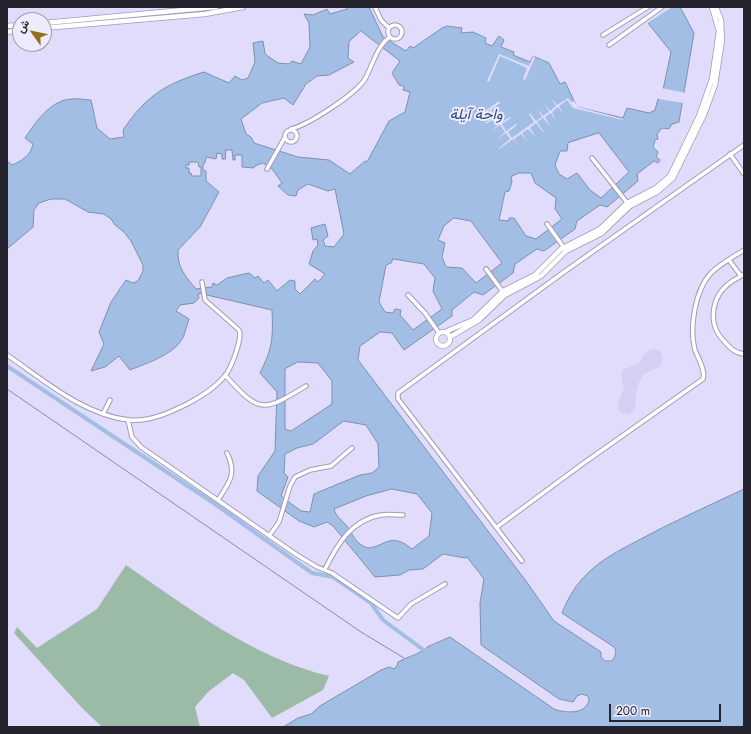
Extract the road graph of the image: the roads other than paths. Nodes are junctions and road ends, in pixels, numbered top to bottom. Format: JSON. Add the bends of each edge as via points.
{"nodes":[{"id":1,"x":216,"y":7,"type":"edge"},
{"id":2,"x":244,"y":7,"type":"edge"},
{"id":3,"x":375,"y":7,"type":"edge"},
{"id":4,"x":648,"y":7,"type":"edge"},
{"id":5,"x":662,"y":7,"type":"edge"},
{"id":6,"x":712,"y":7,"type":"edge"},
{"id":7,"x":716,"y":7,"type":"edge"},
{"id":8,"x":52,"y":22,"type":"edge"},
{"id":9,"x":52,"y":27,"type":"edge"},
{"id":10,"x":389,"y":28,"type":"junction"},
{"id":11,"x":603,"y":35,"type":"dead end"},
{"id":12,"x":390,"y":37,"type":"junction"},
{"id":13,"x":609,"y":45,"type":"dead end"},
{"id":14,"x":303,"y":125,"type":"junction"},
{"id":15,"x":696,"y":125,"type":"junction"},
{"id":16,"x":291,"y":129,"type":"junction"},
{"id":17,"x":285,"y":137,"type":"junction"},
{"id":18,"x":297,"y":137,"type":"junction"},
{"id":19,"x":289,"y":142,"type":"junction"},
{"id":20,"x":744,"y":144,"type":"edge"},
{"id":21,"x":280,"y":148,"type":"junction"},
{"id":22,"x":730,"y":154,"type":"junction"},
{"id":23,"x":592,"y":158,"type":"dead end"},
{"id":24,"x":267,"y":169,"type":"dead end"},
{"id":25,"x":744,"y":174,"type":"edge"},
{"id":26,"x":628,"y":204,"type":"junction"},
{"id":27,"x":547,"y":224,"type":"dead end"},
{"id":28,"x":563,"y":247,"type":"junction"},
{"id":29,"x":744,"y":250,"type":"edge"},
{"id":30,"x":729,"y":260,"type":"junction"},
{"id":31,"x":486,"y":269,"type":"dead end"},
{"id":32,"x":743,"y":275,"type":"edge"},
{"id":33,"x":202,"y":282,"type":"dead end"},
{"id":34,"x":503,"y":291,"type":"junction"},
{"id":35,"x":408,"y":295,"type":"dead end"},
{"id":36,"x":438,"y":331,"type":"junction"},
{"id":37,"x":445,"y":332,"type":"junction"},
{"id":38,"x":450,"y":337,"type":"junction"},
{"id":39,"x":744,"y":354,"type":"edge"},
{"id":40,"x":7,"y":355,"type":"edge"},
{"id":41,"x":225,"y":375,"type":"junction"},
{"id":42,"x":306,"y":386,"type":"dead end"},
{"id":43,"x":110,"y":400,"type":"dead end"},
{"id":44,"x":103,"y":414,"type":"junction"},
{"id":45,"x":128,"y":420,"type":"junction"},
{"id":46,"x":352,"y":448,"type":"dead end"},
{"id":47,"x":227,"y":453,"type":"dead end"},
{"id":48,"x":218,"y":500,"type":"junction"},
{"id":49,"x":403,"y":515,"type":"dead end"},
{"id":50,"x":497,"y":527,"type":"junction"},
{"id":51,"x":270,"y":536,"type":"junction"},
{"id":52,"x":522,"y":561,"type":"dead end"},
{"id":53,"x":325,"y":569,"type":"junction"},
{"id":54,"x":445,"y":584,"type":"dead end"}],
"edges":[{"from":1,"to":8,"type":"street"},
{"from":2,"to":9,"type":"street","via":[[205,14]]},
{"from":3,"to":10,"type":"street","via":[[381,20]]},
{"from":4,"to":11,"type":"street"},
{"from":5,"to":13,"type":"street"},
{"from":6,"to":15,"type":"street","via":[[717,23],[718,46],[709,88]]},
{"from":7,"to":15,"type":"street","via":[[722,29],[715,85],[709,104]]},
{"from":10,"to":12,"type":"street"},
{"from":10,"to":12,"type":"street","via":[[396,25],[401,31],[398,38]]},
{"from":12,"to":14,"type":"street","via":[[359,87],[342,101]]},
{"from":14,"to":16,"type":"street"},
{"from":14,"to":18,"type":"street"},
{"from":15,"to":26,"type":"street","via":[[670,176],[656,188]]},
{"from":16,"to":17,"type":"street","via":[[286,132]]},
{"from":16,"to":18,"type":"street","via":[[296,132]]},
{"from":17,"to":19,"type":"street"},
{"from":17,"to":21,"type":"street"},
{"from":18,"to":19,"type":"street","via":[[294,142]]},
{"from":19,"to":21,"type":"street"},
{"from":20,"to":22,"type":"street"},
{"from":21,"to":24,"type":"street"},
{"from":22,"to":25,"type":"street"},
{"from":22,"to":50,"type":"street","via":[[398,393],[398,399]]},
{"from":23,"to":26,"type":"street"},
{"from":26,"to":28,"type":"street","via":[[600,229]]},
{"from":27,"to":28,"type":"street"},
{"from":28,"to":34,"type":"street","via":[[535,275]]},
{"from":29,"to":30,"type":"street"},
{"from":30,"to":32,"type":"street"},
{"from":30,"to":50,"type":"street","via":[[710,274],[694,310],[693,340],[704,373],[703,379]]},
{"from":31,"to":34,"type":"street"},
{"from":32,"to":39,"type":"street","via":[[730,282],[722,291],[715,304],[712,320],[722,340],[737,353]]},
{"from":33,"to":41,"type":"street","via":[[205,300],[241,334],[231,367]]},
{"from":34,"to":37,"type":"street","via":[[473,320]]},
{"from":34,"to":38,"type":"street","via":[[479,320]]},
{"from":35,"to":36,"type":"street"},
{"from":36,"to":37,"type":"street"},
{"from":36,"to":38,"type":"street","via":[[436,339],[439,345],[446,345],[450,342]]},
{"from":37,"to":38,"type":"street"},
{"from":40,"to":44,"type":"street","via":[[79,404]]},
{"from":41,"to":42,"type":"street","via":[[243,396],[254,404],[263,406],[274,404]]},
{"from":41,"to":45,"type":"street","via":[[202,396],[176,410],[153,418]]},
{"from":43,"to":44,"type":"street"},
{"from":44,"to":45,"type":"street"},
{"from":45,"to":48,"type":"street","via":[[130,433],[138,445]]},
{"from":46,"to":51,"type":"street","via":[[331,466],[296,476],[290,486],[279,522]]},
{"from":47,"to":48,"type":"street","via":[[232,464],[232,475]]},
{"from":48,"to":51,"type":"street"},
{"from":49,"to":53,"type":"street","via":[[380,515],[352,528],[341,539]]},
{"from":50,"to":52,"type":"street"},
{"from":51,"to":53,"type":"street","via":[[307,562]]},
{"from":53,"to":54,"type":"street","via":[[398,618],[411,604]]}]}
